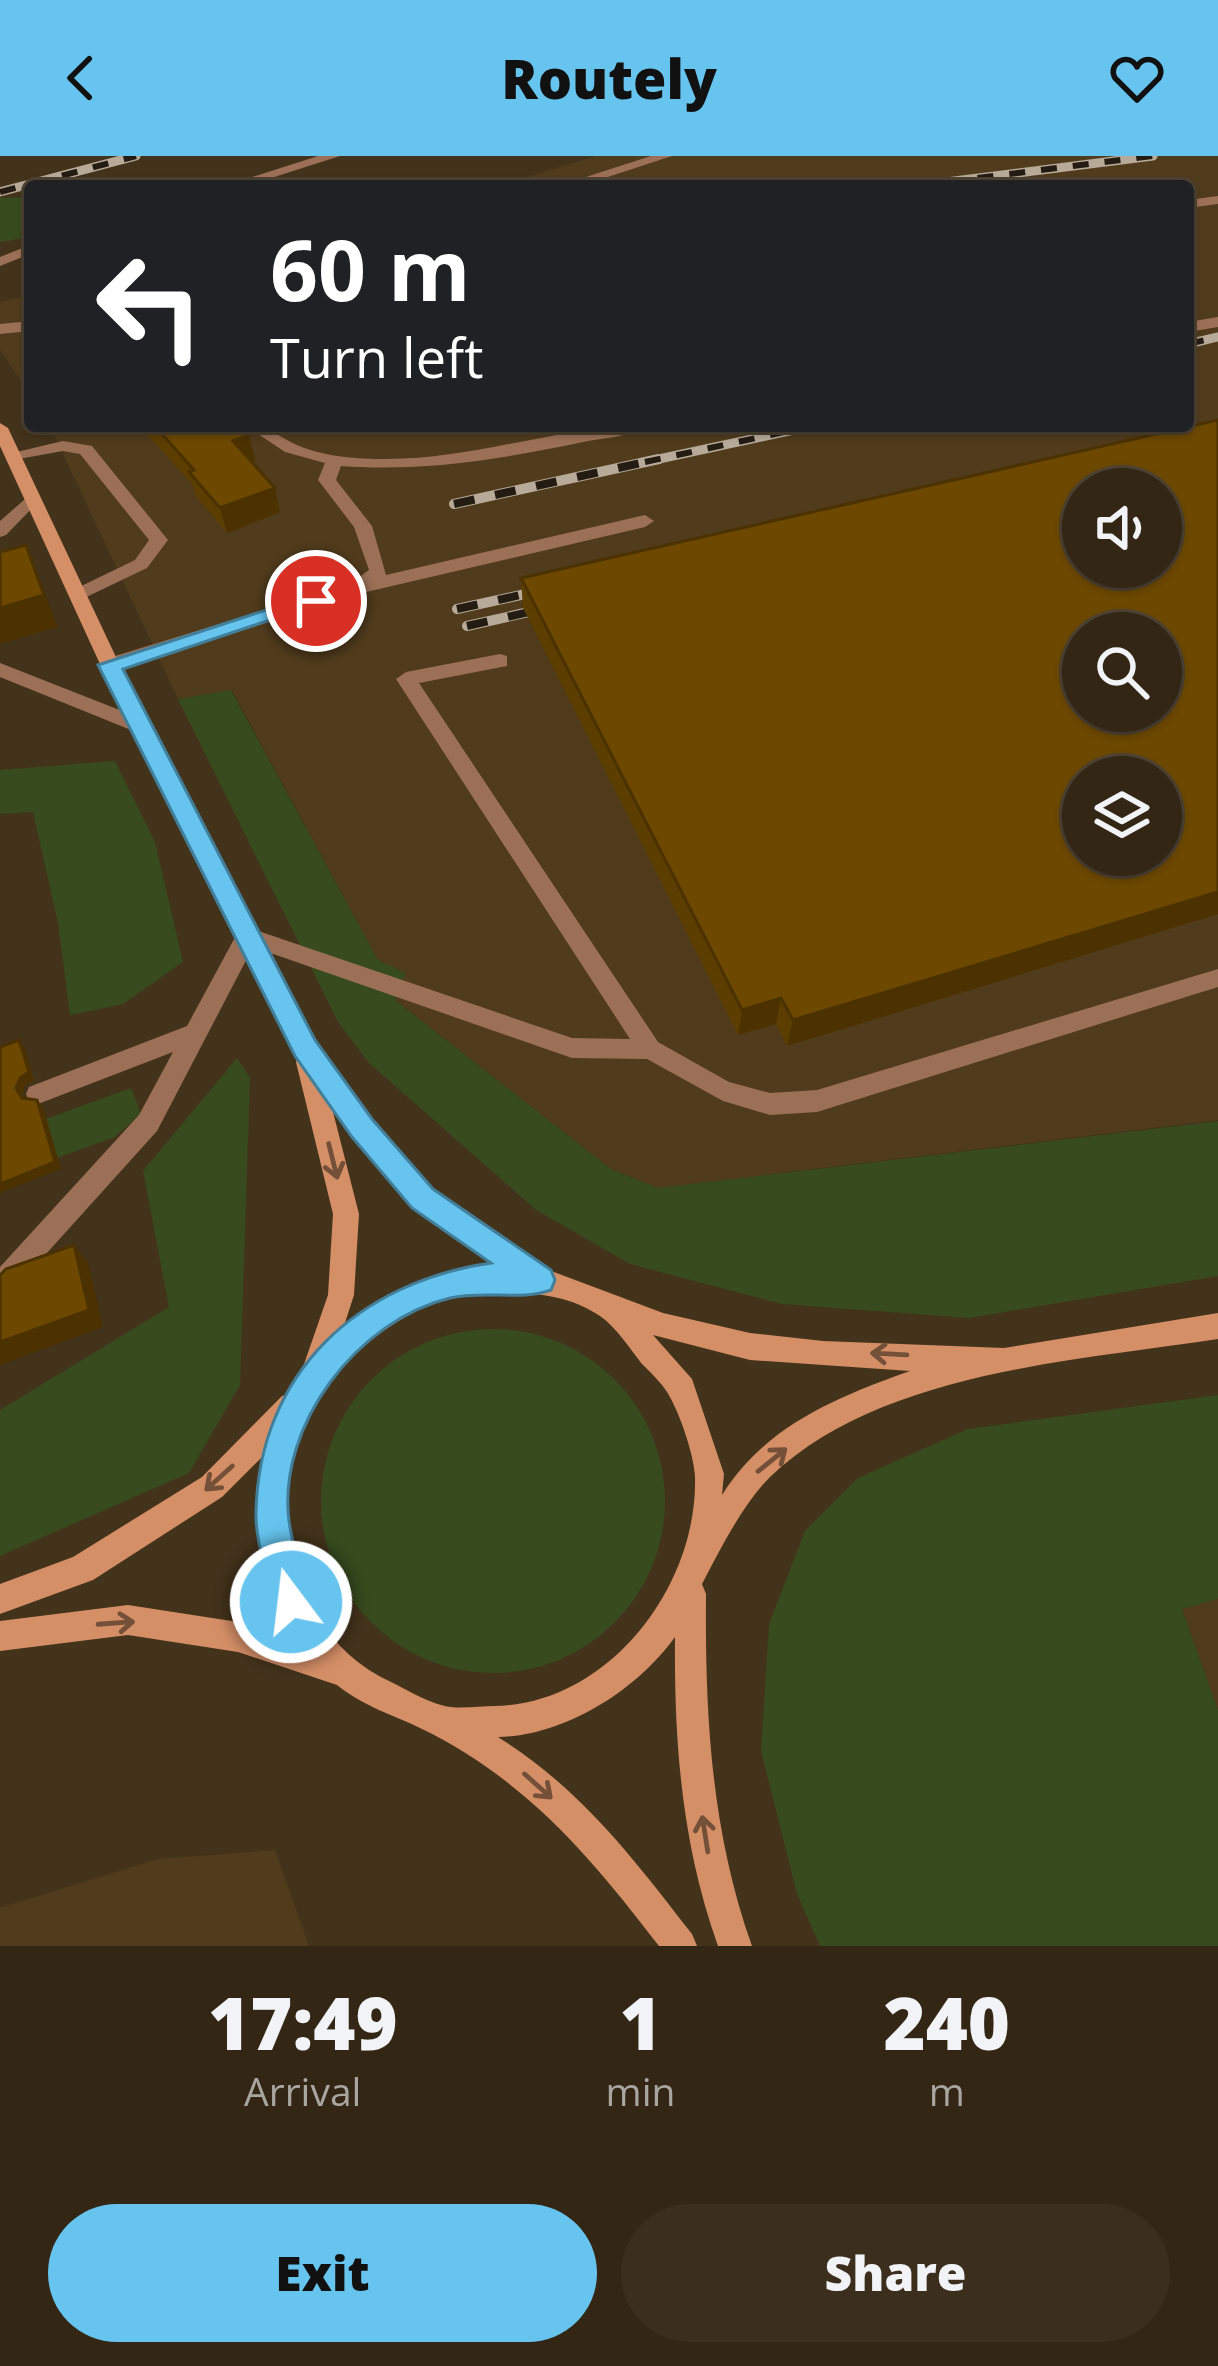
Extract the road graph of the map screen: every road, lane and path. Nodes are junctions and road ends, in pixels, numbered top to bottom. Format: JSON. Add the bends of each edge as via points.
{"nodes":[{"id":1,"x":333,"y":156,"type":"edge"},
{"id":2,"x":665,"y":156,"type":"edge"},
{"id":3,"x":251,"y":180,"type":"edge"},
{"id":4,"x":585,"y":180,"type":"edge"},
{"id":5,"x":0,"y":428,"type":"edge"},
{"id":6,"x":261,"y":432,"type":"edge"},
{"id":7,"x":606,"y":432,"type":"edge"},
{"id":8,"x":13,"y":455,"type":"junction"},
{"id":9,"x":335,"y":458,"type":"junction"},
{"id":10,"x":32,"y":498,"type":"junction"},
{"id":11,"x":645,"y":521,"type":"dead end"},
{"id":12,"x":0,"y":531,"type":"edge"},
{"id":13,"x":357,"y":588,"type":"junction"},
{"id":14,"x":78,"y":596,"type":"junction"},
{"id":15,"x":500,"y":661,"type":"dead end"},
{"id":16,"x":110,"y":665,"type":"junction"},
{"id":17,"x":0,"y":670,"type":"edge"},
{"id":18,"x":138,"y":725,"type":"junction"},
{"id":19,"x":248,"y":936,"type":"junction"},
{"id":20,"x":1218,"y":978,"type":"edge"},
{"id":21,"x":196,"y":1033,"type":"junction"},
{"id":22,"x":305,"y":1048,"type":"junction"},
{"id":23,"x":650,"y":1049,"type":"junction"},
{"id":24,"x":38,"y":1094,"type":"dead end"},
{"id":25,"x":540,"y":1280,"type":"junction"},
{"id":26,"x":0,"y":1286,"type":"edge"},
{"id":27,"x":611,"y":1308,"type":"junction"},
{"id":28,"x":1218,"y":1326,"type":"edge"},
{"id":29,"x":1006,"y":1361,"type":"junction"},
{"id":30,"x":307,"y":1389,"type":"junction"},
{"id":31,"x":703,"y":1553,"type":"junction"},
{"id":32,"x":691,"y":1586,"type":"junction"},
{"id":33,"x":0,"y":1599,"type":"edge"},
{"id":34,"x":0,"y":1636,"type":"edge"},
{"id":35,"x":344,"y":1672,"type":"junction"},
{"id":36,"x":442,"y":1721,"type":"junction"},
{"id":37,"x":680,"y":1946,"type":"edge"},
{"id":38,"x":735,"y":1946,"type":"edge"}],
"edges":[{"from":1,"to":3,"type":"lane"},
{"from":2,"to":4,"type":"lane"},
{"from":5,"to":8,"type":"main road"},
{"from":6,"to":9,"type":"lane","via":[[275,445]]},
{"from":7,"to":9,"type":"lane","via":[[438,464]]},
{"from":8,"to":10,"type":"main road"},
{"from":8,"to":14,"type":"lane","via":[[86,450],[159,540],[141,563]]},
{"from":9,"to":13,"type":"lane","via":[[327,480],[363,526],[379,572]]},
{"from":10,"to":12,"type":"lane"},
{"from":10,"to":14,"type":"main road"},
{"from":11,"to":13,"type":"lane"},
{"from":13,"to":16,"type":"lane"},
{"from":14,"to":16,"type":"main road"},
{"from":15,"to":23,"type":"lane","via":[[406,679]]},
{"from":16,"to":18,"type":"main road"},
{"from":17,"to":18,"type":"lane"},
{"from":18,"to":19,"type":"main road"},
{"from":19,"to":21,"type":"lane"},
{"from":19,"to":22,"type":"main road"},
{"from":19,"to":23,"type":"lane","via":[[572,1048]]},
{"from":20,"to":23,"type":"lane","via":[[817,1101],[770,1104],[722,1091]]},
{"from":21,"to":24,"type":"lane"},
{"from":21,"to":26,"type":"lane","via":[[148,1123]]},
{"from":22,"to":25,"type":"main road","via":[[422,1198]]},
{"from":22,"to":30,"type":"main road","one_way":true,"via":[[346,1214],[341,1295]]},
{"from":25,"to":27,"type":"main road"},
{"from":25,"to":30,"type":"main road","via":[[450,1283],[406,1299],[366,1323]]},
{"from":29,"to":27,"type":"main road","one_way":true,"via":[[718,1341]]},
{"from":27,"to":31,"type":"main road","via":[[646,1335],[696,1410],[709,1455]]},
{"from":28,"to":29,"type":"main road"},
{"from":31,"to":29,"type":"main road","one_way":true,"via":[[759,1468],[830,1417],[894,1387]]},
{"from":30,"to":33,"type":"main road","one_way":true,"via":[[212,1487],[82,1569]]},
{"from":30,"to":35,"type":"main road","via":[[275,1475],[272,1518],[291,1602]]},
{"from":31,"to":32,"type":"main road"},
{"from":32,"to":36,"type":"main road","via":[[640,1659],[598,1691],[549,1713],[495,1724]]},
{"from":38,"to":32,"type":"main road","one_way":true,"via":[[714,1895],[692,1744]]},
{"from":34,"to":35,"type":"main road","one_way":true,"via":[[128,1620],[238,1637]]},
{"from":35,"to":36,"type":"main road","via":[[406,1711]]},
{"from":36,"to":37,"type":"main road","one_way":true,"via":[[526,1774],[604,1847]]}]}
